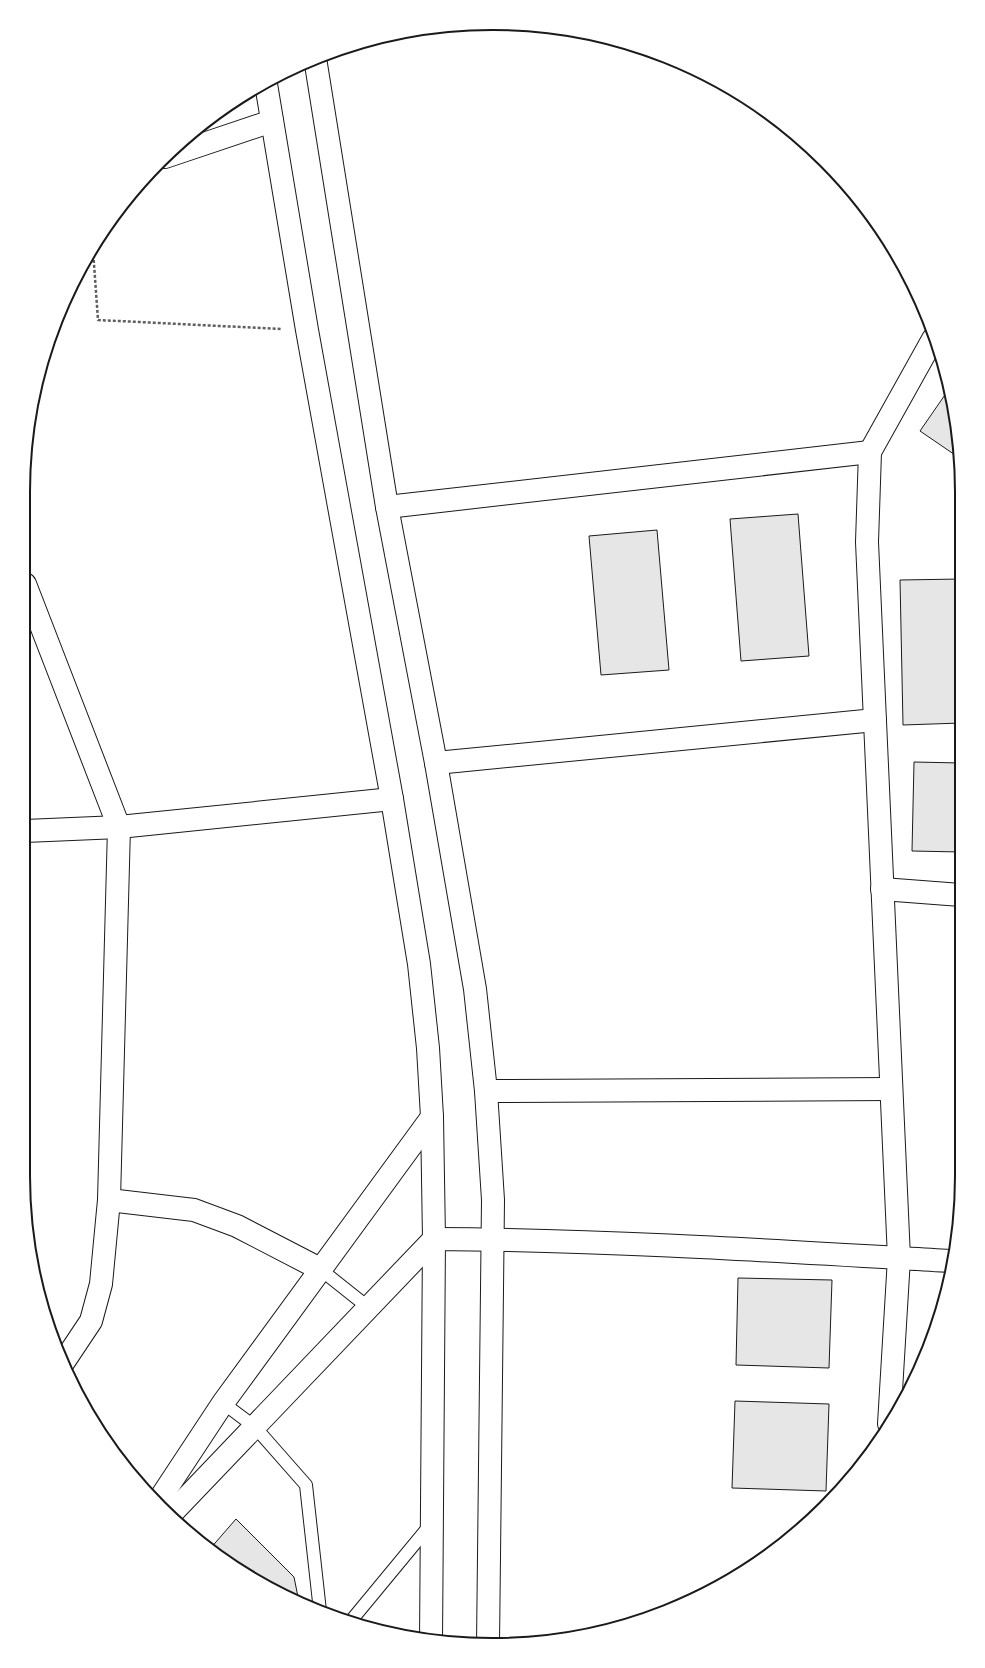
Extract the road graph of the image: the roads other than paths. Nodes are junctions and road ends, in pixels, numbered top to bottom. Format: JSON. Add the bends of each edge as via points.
{"nodes":[{"id":1,"x":316,"y":65,"type":"edge"},
{"id":2,"x":267,"y":89,"type":"edge"},
{"id":3,"x":272,"y":121,"type":"junction"},
{"id":4,"x":180,"y":152,"type":"edge"},
{"id":5,"x":930,"y":344,"type":"edge"},
{"id":6,"x":870,"y":452,"type":"junction"},
{"id":7,"x":387,"y":506,"type":"junction"},
{"id":8,"x":30,"y":599,"type":"edge"},
{"id":9,"x":875,"y":720,"type":"junction"},
{"id":10,"x":436,"y":763,"type":"junction"},
{"id":11,"x":392,"y":799,"type":"junction"},
{"id":12,"x":119,"y":827,"type":"junction"},
{"id":13,"x":30,"y":831,"type":"edge"},
{"id":14,"x":882,"y":889,"type":"junction"},
{"id":15,"x":955,"y":894,"type":"edge"},
{"id":16,"x":891,"y":1090,"type":"junction"},
{"id":17,"x":486,"y":1091,"type":"junction"},
{"id":18,"x":432,"y":1117,"type":"junction"},
{"id":19,"x":109,"y":1200,"type":"junction"},
{"id":20,"x":434,"y":1239,"type":"junction"},
{"id":21,"x":492,"y":1239,"type":"junction"},
{"id":22,"x":899,"y":1258,"type":"junction"},
{"id":23,"x":947,"y":1261,"type":"edge"},
{"id":24,"x":320,"y":1269,"type":"junction"},
{"id":25,"x":369,"y":1308,"type":"junction"},
{"id":26,"x":67,"y":1357,"type":"edge"},
{"id":27,"x":223,"y":1403,"type":"junction"},
{"id":28,"x":890,"y":1412,"type":"edge"},
{"id":29,"x":255,"y":1427,"type":"junction"},
{"id":30,"x":160,"y":1498,"type":"edge"},
{"id":31,"x":174,"y":1511,"type":"edge"},
{"id":32,"x":432,"y":1523,"type":"junction"},
{"id":33,"x":319,"y":1604,"type":"edge"},
{"id":34,"x":355,"y":1616,"type":"edge"},
{"id":35,"x":430,"y":1634,"type":"edge"},
{"id":36,"x":488,"y":1638,"type":"edge"}],
"edges":[{"from":1,"to":7,"type":"street"},
{"from":2,"to":3,"type":"street"},
{"from":3,"to":4,"type":"street"},
{"from":3,"to":11,"type":"street"},
{"from":5,"to":6,"type":"street"},
{"from":6,"to":7,"type":"street"},
{"from":6,"to":9,"type":"street","via":[[867,542]]},
{"from":7,"to":10,"type":"street"},
{"from":8,"to":12,"type":"street"},
{"from":9,"to":10,"type":"street"},
{"from":9,"to":14,"type":"street"},
{"from":10,"to":17,"type":"street","via":[[475,989]]},
{"from":11,"to":12,"type":"street"},
{"from":11,"to":18,"type":"street","via":[[419,964]]},
{"from":12,"to":13,"type":"street"},
{"from":12,"to":19,"type":"street"},
{"from":14,"to":15,"type":"street"},
{"from":14,"to":16,"type":"street"},
{"from":16,"to":17,"type":"street"},
{"from":16,"to":22,"type":"street"},
{"from":17,"to":21,"type":"street","via":[[493,1200]]},
{"from":18,"to":20,"type":"street"},
{"from":18,"to":24,"type":"street"},
{"from":19,"to":24,"type":"street","via":[[194,1210],[237,1226]]},
{"from":19,"to":26,"type":"street","via":[[101,1284],[91,1321]]},
{"from":20,"to":21,"type":"street"},
{"from":20,"to":25,"type":"street"},
{"from":20,"to":32,"type":"street"},
{"from":21,"to":22,"type":"street"},
{"from":21,"to":36,"type":"street"},
{"from":22,"to":23,"type":"street"},
{"from":22,"to":28,"type":"street"},
{"from":24,"to":25,"type":"lane"},
{"from":24,"to":27,"type":"street"},
{"from":25,"to":29,"type":"street"},
{"from":27,"to":29,"type":"lane"},
{"from":27,"to":30,"type":"street"},
{"from":29,"to":31,"type":"street"},
{"from":29,"to":33,"type":"lane","via":[[306,1485]]},
{"from":32,"to":34,"type":"lane"},
{"from":32,"to":35,"type":"street"}]}
